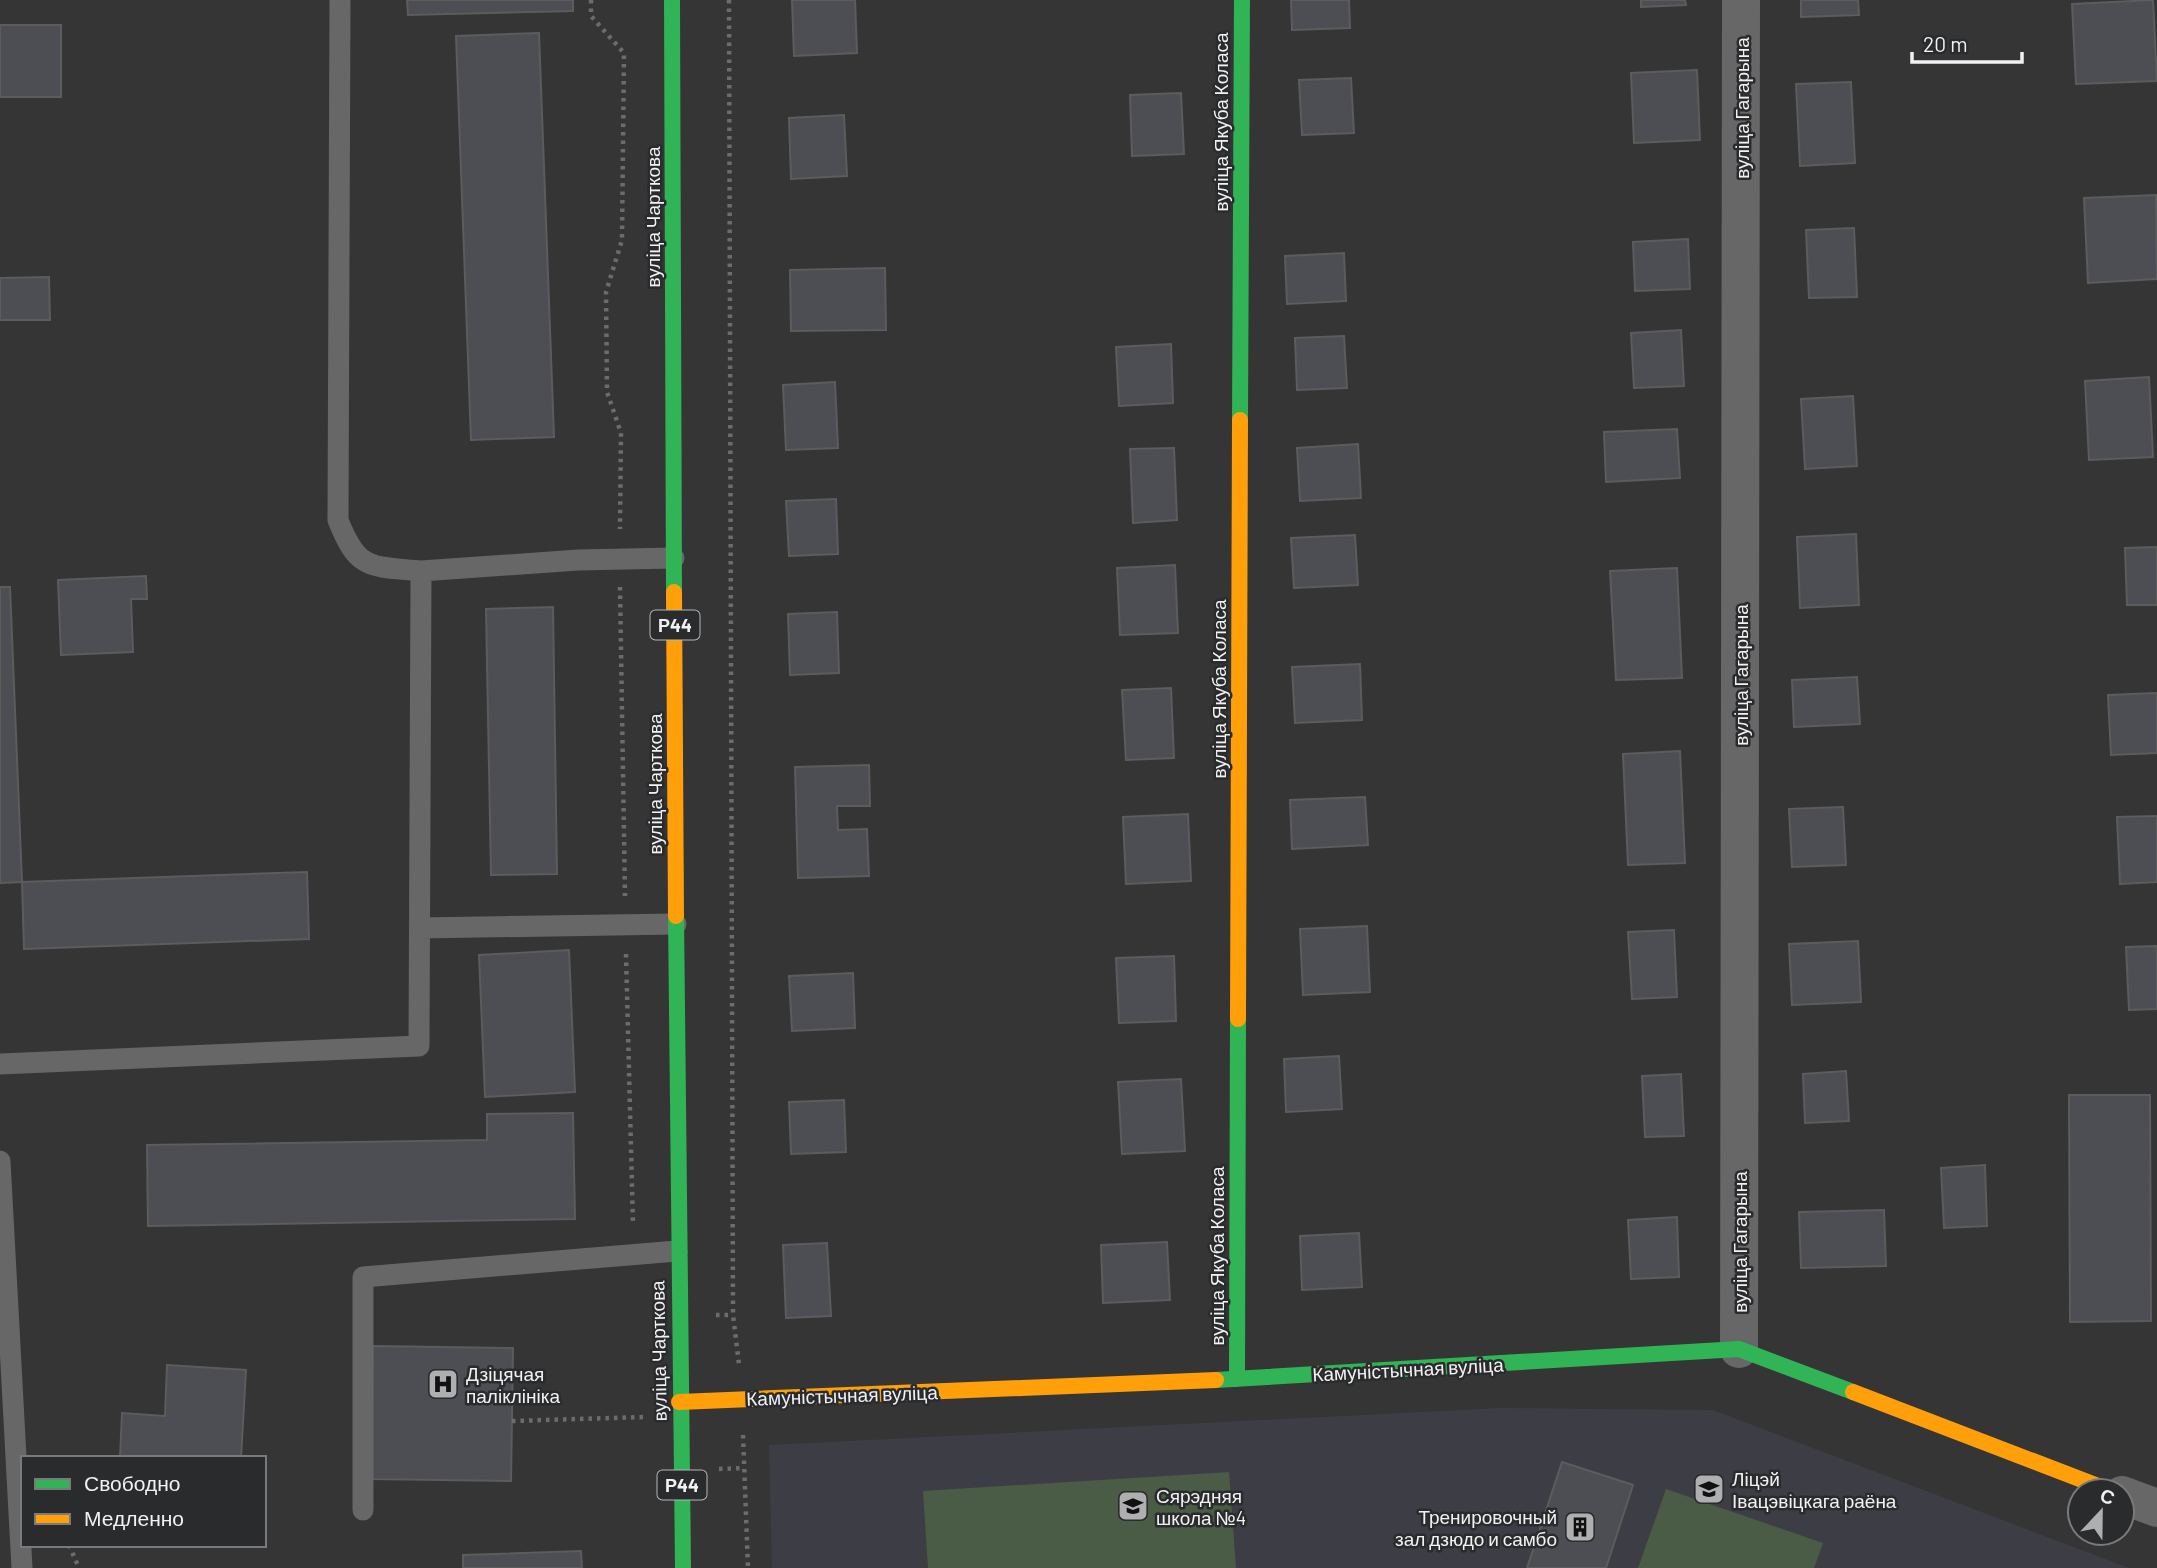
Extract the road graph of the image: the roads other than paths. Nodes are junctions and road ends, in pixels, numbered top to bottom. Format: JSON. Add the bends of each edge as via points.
{"nodes":[{"id":1,"x":340,"y":0,"type":"edge"},
{"id":2,"x":672,"y":0,"type":"edge"},
{"id":3,"x":1242,"y":0,"type":"edge"},
{"id":4,"x":1741,"y":0,"type":"edge"},
{"id":5,"x":674,"y":558,"type":"junction"},
{"id":6,"x":421,"y":571,"type":"junction"},
{"id":7,"x":676,"y":924,"type":"junction"},
{"id":8,"x":420,"y":928,"type":"junction"},
{"id":9,"x":0,"y":1064,"type":"edge"},
{"id":10,"x":0,"y":1161,"type":"edge"},
{"id":11,"x":677,"y":1251,"type":"junction"},
{"id":12,"x":1739,"y":1349,"type":"junction"},
{"id":13,"x":1237,"y":1379,"type":"junction"},
{"id":14,"x":680,"y":1402,"type":"junction"},
{"id":15,"x":2074,"y":1477,"type":"edge"},
{"id":16,"x":2136,"y":1500,"type":"edge"},
{"id":17,"x":2157,"y":1508,"type":"edge"},
{"id":18,"x":363,"y":1510,"type":"dead end"},
{"id":19,"x":22,"y":1568,"type":"edge"},
{"id":20,"x":683,"y":1568,"type":"edge"}],
"edges":[{"from":1,"to":6,"type":"lane","via":[[338,520],[349,549],[371,566]]},
{"from":2,"to":5,"type":"street","name":"вуліца Чарткова","number":"Р44"},
{"from":3,"to":13,"type":"street","name":"вуліца Якуба Коласа"},
{"from":4,"to":12,"type":"street","name":"вуліца Гагарына"},
{"from":5,"to":6,"type":"lane"},
{"from":5,"to":7,"type":"street","name":"вуліца Чарткова","number":"Р44"},
{"from":6,"to":8,"type":"lane"},
{"from":7,"to":8,"type":"lane"},
{"from":7,"to":11,"type":"street","name":"вуліца Чарткова","number":"Р44"},
{"from":8,"to":9,"type":"lane","via":[[419,1046]]},
{"from":10,"to":19,"type":"lane"},
{"from":11,"to":14,"type":"street","name":"вуліца Чарткова","number":"Р44"},
{"from":11,"to":18,"type":"lane","via":[[363,1277]]},
{"from":12,"to":13,"type":"street","name":"Камуністычная вуліца"},
{"from":12,"to":15,"type":"street","name":"Камуністычная вуліца"},
{"from":13,"to":14,"type":"street","name":"Камуністычная вуліца"},
{"from":14,"to":20,"type":"street","name":"вуліца Чарткова","number":"Р44"},
{"from":16,"to":17,"type":"street"}]}
